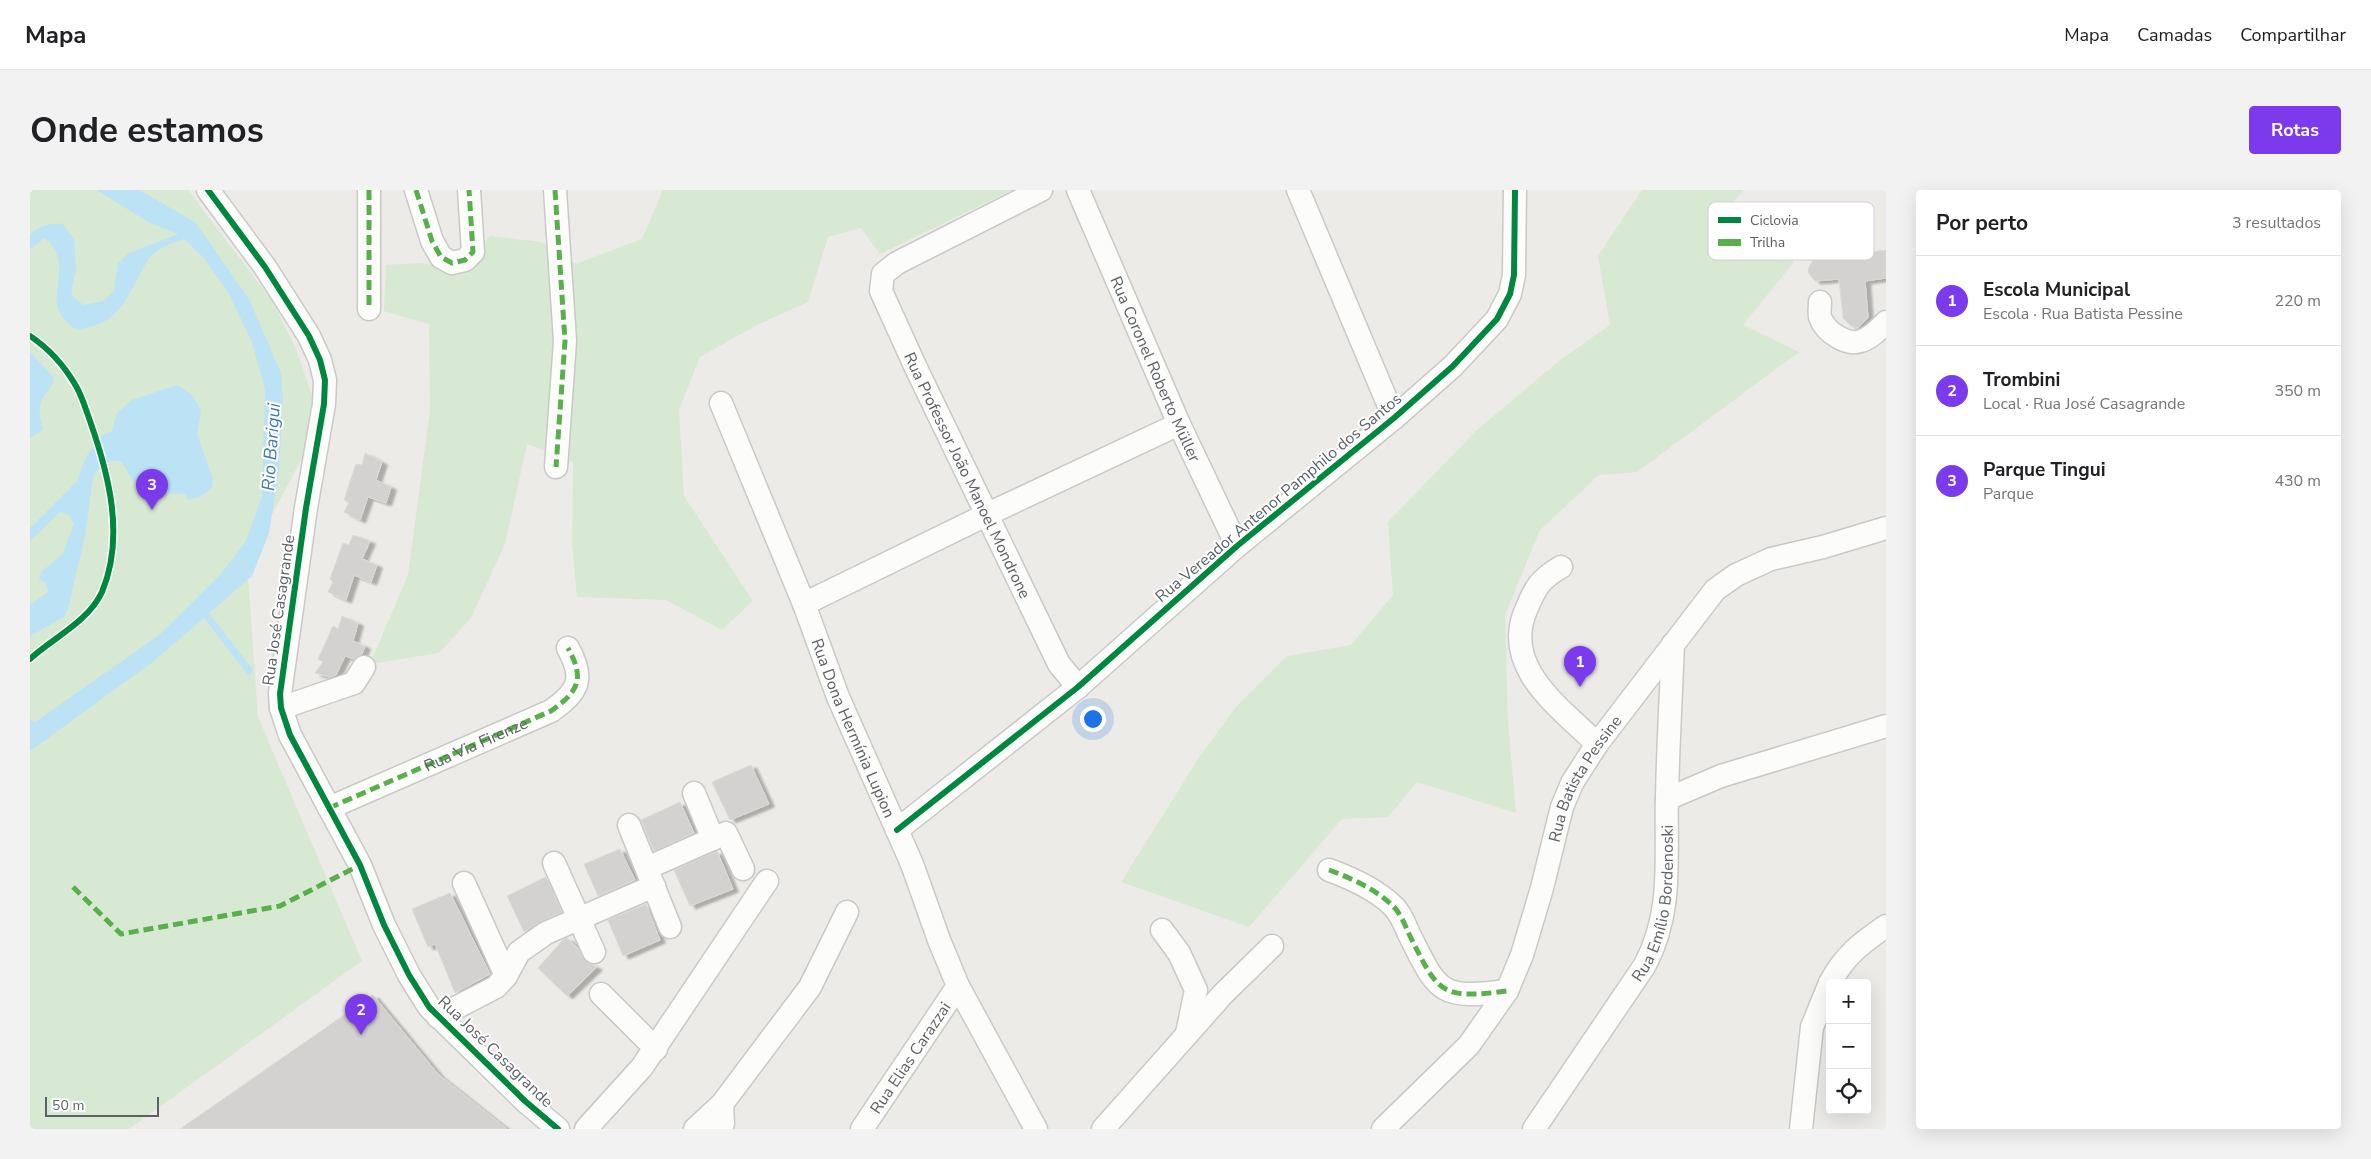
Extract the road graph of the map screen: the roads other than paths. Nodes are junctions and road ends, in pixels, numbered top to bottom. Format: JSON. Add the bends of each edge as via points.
{"nodes":[{"id":1,"x":208,"y":190,"type":"edge"},
{"id":2,"x":369,"y":190,"type":"edge"},
{"id":3,"x":416,"y":190,"type":"edge"},
{"id":4,"x":469,"y":190,"type":"edge"},
{"id":5,"x":555,"y":190,"type":"edge"},
{"id":6,"x":1041,"y":190,"type":"edge"},
{"id":7,"x":1078,"y":190,"type":"edge"},
{"id":8,"x":1298,"y":190,"type":"edge"},
{"id":9,"x":1515,"y":190,"type":"edge"},
{"id":10,"x":1820,"y":302,"type":"dead end"},
{"id":11,"x":369,"y":309,"type":"dead end"},
{"id":12,"x":1886,"y":322,"type":"edge"},
{"id":13,"x":721,"y":403,"type":"dead end"},
{"id":14,"x":1394,"y":418,"type":"junction"},
{"id":15,"x":1179,"y":424,"type":"junction"},
{"id":16,"x":556,"y":467,"type":"dead end"},
{"id":17,"x":988,"y":514,"type":"junction"},
{"id":18,"x":1886,"y":528,"type":"edge"},
{"id":19,"x":1237,"y":546,"type":"junction"},
{"id":20,"x":1561,"y":567,"type":"dead end"},
{"id":21,"x":804,"y":604,"type":"junction"},
{"id":22,"x":1673,"y":644,"type":"junction"},
{"id":23,"x":568,"y":648,"type":"dead end"},
{"id":24,"x":364,"y":667,"type":"dead end"},
{"id":25,"x":1078,"y":687,"type":"junction"},
{"id":26,"x":281,"y":708,"type":"junction"},
{"id":27,"x":1886,"y":726,"type":"edge"},
{"id":28,"x":1597,"y":744,"type":"junction"},
{"id":29,"x":694,"y":793,"type":"dead end"},
{"id":30,"x":1667,"y":799,"type":"junction"},
{"id":31,"x":329,"y":808,"type":"junction"},
{"id":32,"x":629,"y":825,"type":"dead end"},
{"id":33,"x":897,"y":830,"type":"junction"},
{"id":34,"x":713,"y":839,"type":"junction"},
{"id":35,"x":554,"y":863,"type":"dead end"},
{"id":36,"x":743,"y":869,"type":"dead end"},
{"id":37,"x":1329,"y":870,"type":"dead end"},
{"id":38,"x":650,"y":877,"type":"junction"},
{"id":39,"x":767,"y":882,"type":"dead end"},
{"id":40,"x":464,"y":884,"type":"dead end"},
{"id":41,"x":847,"y":912,"type":"dead end"},
{"id":42,"x":579,"y":918,"type":"junction"},
{"id":43,"x":1886,"y":926,"type":"edge"},
{"id":44,"x":670,"y":927,"type":"dead end"},
{"id":45,"x":1162,"y":930,"type":"dead end"},
{"id":46,"x":1272,"y":946,"type":"dead end"},
{"id":47,"x":594,"y":952,"type":"dead end"},
{"id":48,"x":506,"y":976,"type":"junction"},
{"id":49,"x":1832,"y":979,"type":"edge"},
{"id":50,"x":958,"y":986,"type":"junction"},
{"id":51,"x":1507,"y":991,"type":"junction"},
{"id":52,"x":1826,"y":993,"type":"edge"},
{"id":53,"x":601,"y":994,"type":"dead end"},
{"id":54,"x":438,"y":1016,"type":"junction"},
{"id":55,"x":1187,"y":1034,"type":"junction"},
{"id":56,"x":656,"y":1049,"type":"junction"},
{"id":57,"x":722,"y":1104,"type":"junction"},
{"id":58,"x":1551,"y":1105,"type":"junction"},
{"id":59,"x":558,"y":1129,"type":"edge"},
{"id":60,"x":586,"y":1129,"type":"edge"},
{"id":61,"x":695,"y":1129,"type":"edge"},
{"id":62,"x":721,"y":1129,"type":"edge"},
{"id":63,"x":862,"y":1129,"type":"edge"},
{"id":64,"x":1036,"y":1129,"type":"edge"},
{"id":65,"x":1103,"y":1129,"type":"edge"},
{"id":66,"x":1383,"y":1129,"type":"edge"},
{"id":67,"x":1534,"y":1129,"type":"edge"},
{"id":68,"x":1558,"y":1129,"type":"edge"},
{"id":69,"x":1801,"y":1129,"type":"edge"}],
"edges":[{"from":1,"to":26,"type":"street","name":"Rua José Casagrande","via":[[264,266],[309,336],[325,380],[283,674]]},
{"from":2,"to":11,"type":"street"},
{"from":3,"to":4,"type":"street","via":[[432,241],[441,257],[452,263],[465,260],[473,252]]},
{"from":5,"to":16,"type":"street","via":[[565,341]]},
{"from":6,"to":17,"type":"street","name":"Rua Professor João Manoel Mondrone","via":[[897,263],[883,274],[881,291]]},
{"from":7,"to":15,"type":"street","name":"Rua Coronel Roberto Müller"},
{"from":8,"to":14,"type":"street"},
{"from":9,"to":14,"type":"street","name":"Rua Vereador Antenor Pamphilo dos Santos","via":[[1514,275],[1510,294],[1497,319],[1453,366]]},
{"from":10,"to":12,"type":"street","via":[[1820,317],[1827,328],[1840,339],[1852,343],[1862,341]]},
{"from":13,"to":21,"type":"street","name":"Rua Dona Hermínia Lupion"},
{"from":14,"to":19,"type":"street","name":"Rua Vereador Antenor Pamphilo dos Santos"},
{"from":15,"to":17,"type":"street"},
{"from":15,"to":19,"type":"street","name":"Rua Coronel Roberto Müller"},
{"from":17,"to":21,"type":"street"},
{"from":17,"to":25,"type":"street","name":"Rua Professor João Manoel Mondrone","via":[[1060,664]]},
{"from":18,"to":22,"type":"street","name":"Rua Batista Pessine","via":[[1771,559],[1736,575],[1715,590]]},
{"from":19,"to":25,"type":"street","name":"Rua Vereador Antenor Pamphilo dos Santos"},
{"from":20,"to":28,"type":"street","via":[[1535,588],[1524,615],[1519,643],[1524,664],[1534,682]]},
{"from":21,"to":33,"type":"street","name":"Rua Dona Hermínia Lupion","via":[[838,697]]},
{"from":22,"to":28,"type":"street","name":"Rua Batista Pessine"},
{"from":22,"to":30,"type":"street","name":"Rua Emílio Bordenoski"},
{"from":23,"to":31,"type":"street","name":"Rua Via Firenze","via":[[577,664],[579,679],[567,699],[551,711]]},
{"from":24,"to":26,"type":"street","via":[[354,683]]},
{"from":25,"to":33,"type":"street","name":"Rua Vereador Antenor Pamphilo dos Santos"},
{"from":26,"to":31,"type":"street","name":"Rua José Casagrande","via":[[290,735]]},
{"from":27,"to":30,"type":"street","via":[[1721,776]]},
{"from":28,"to":51,"type":"street","name":"Rua Batista Pessine","via":[[1572,783],[1562,808],[1522,955]]},
{"from":29,"to":34,"type":"street"},
{"from":30,"to":58,"type":"street","name":"Rua Emílio Bordenoski","via":[[1666,904],[1655,945],[1645,965]]},
{"from":31,"to":54,"type":"street","name":"Rua José Casagrande","via":[[360,865],[409,975]]},
{"from":32,"to":38,"type":"street"},
{"from":33,"to":50,"type":"street","name":"Rua Dona Hermínia Lupion"},
{"from":34,"to":36,"type":"street","via":[[726,833]]},
{"from":34,"to":38,"type":"street"},
{"from":35,"to":42,"type":"street"},
{"from":37,"to":51,"type":"street","via":[[1350,878],[1393,906],[1426,971],[1446,990],[1473,996]]},
{"from":38,"to":42,"type":"street"},
{"from":38,"to":44,"type":"street"},
{"from":39,"to":56,"type":"street"},
{"from":40,"to":48,"type":"street"},
{"from":41,"to":57,"type":"street","via":[[810,987]]},
{"from":42,"to":47,"type":"street"},
{"from":42,"to":48,"type":"street","via":[[546,933],[520,952]]},
{"from":43,"to":49,"type":"street","via":[[1842,962]]},
{"from":45,"to":55,"type":"street","via":[[1179,953],[1196,990]]},
{"from":46,"to":55,"type":"street"},
{"from":48,"to":54,"type":"street","via":[[496,987]]},
{"from":50,"to":63,"type":"street","name":"Rua Elias Carazzai"},
{"from":50,"to":64,"type":"street","name":"Rua Dona Hermínia Lupion"},
{"from":51,"to":66,"type":"street","name":"Rua Batista Pessine","via":[[1469,1045]]},
{"from":52,"to":69,"type":"street","via":[[1812,1027]]},
{"from":53,"to":56,"type":"street"},
{"from":54,"to":59,"type":"street","name":"Rua José Casagrande"},
{"from":55,"to":65,"type":"street"},
{"from":56,"to":60,"type":"street"},
{"from":57,"to":61,"type":"street"},
{"from":57,"to":62,"type":"street"},
{"from":58,"to":67,"type":"street","name":"Rua Emílio Bordenoski"},
{"from":58,"to":68,"type":"street"}]}
